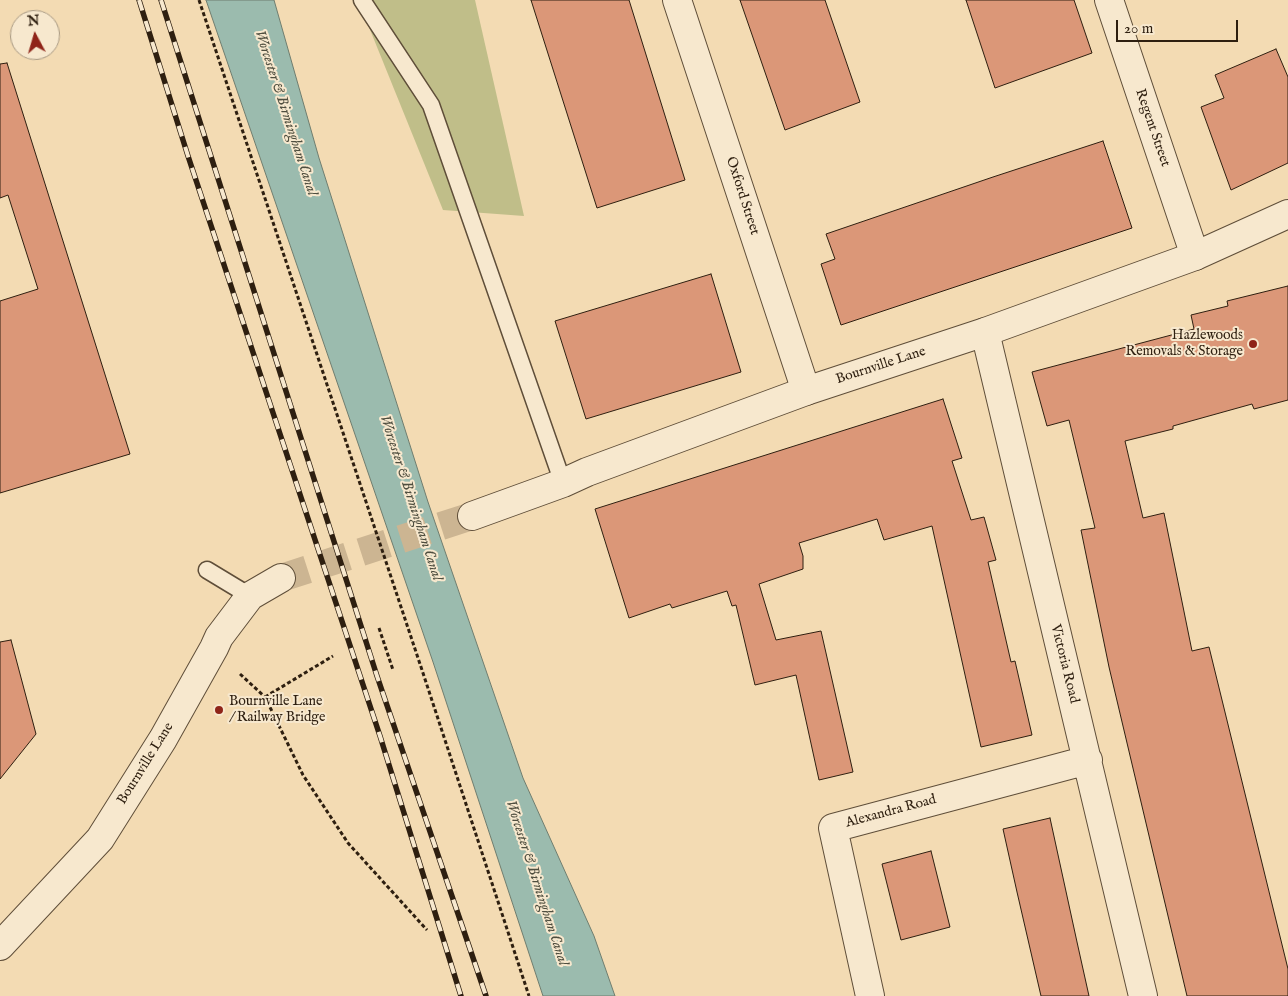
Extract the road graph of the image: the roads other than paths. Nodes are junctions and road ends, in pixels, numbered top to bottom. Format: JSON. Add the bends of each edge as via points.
{"nodes":[{"id":1,"x":362,"y":0,"type":"edge"},
{"id":2,"x":677,"y":0,"type":"edge"},
{"id":3,"x":1109,"y":0,"type":"edge"},
{"id":4,"x":1288,"y":214,"type":"edge"},
{"id":5,"x":1195,"y":256,"type":"junction"},
{"id":6,"x":986,"y":332,"type":"junction"},
{"id":7,"x":806,"y":391,"type":"junction"},
{"id":8,"x":563,"y":483,"type":"junction"},
{"id":9,"x":472,"y":516,"type":"tunnel mouth"},
{"id":10,"x":207,"y":570,"type":"dead end"},
{"id":11,"x":281,"y":578,"type":"tunnel mouth"},
{"id":12,"x":250,"y":596,"type":"junction"},
{"id":13,"x":1088,"y":760,"type":"junction"},
{"id":14,"x":0,"y":946,"type":"edge"},
{"id":15,"x":870,"y":996,"type":"edge"},
{"id":16,"x":1143,"y":996,"type":"edge"}],
"edges":[{"from":1,"to":8,"type":"lane","via":[[431,105]]},
{"from":2,"to":7,"type":"street","name":"Oxford Street"},
{"from":3,"to":5,"type":"street","name":"Regent Street"},
{"from":4,"to":5,"type":"street","name":"Bournville Lane"},
{"from":5,"to":6,"type":"street","name":"Bournville Lane"},
{"from":6,"to":7,"type":"street","name":"Bournville Lane"},
{"from":6,"to":13,"type":"street","name":"Victoria Road"},
{"from":7,"to":8,"type":"street","name":"Bournville Lane"},
{"from":8,"to":9,"type":"street","name":"Bournville Lane"},
{"from":10,"to":12,"type":"lane"},
{"from":11,"to":12,"type":"street","name":"Bournville Lane"},
{"from":12,"to":14,"type":"street","name":"Bournville Lane","via":[[219,637],[162,739],[100,839]]},
{"from":13,"to":15,"type":"street","name":"Alexandra Road","via":[[833,828]]},
{"from":13,"to":16,"type":"street","name":"Victoria Road"}]}
